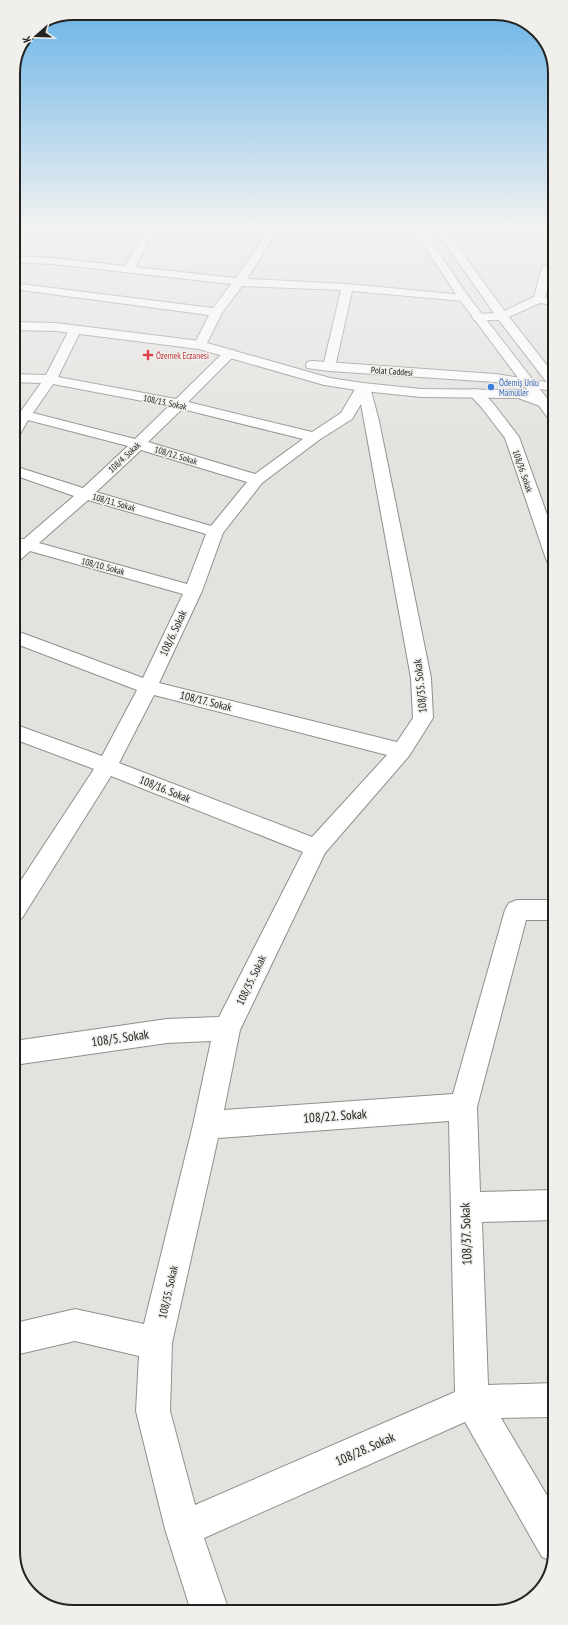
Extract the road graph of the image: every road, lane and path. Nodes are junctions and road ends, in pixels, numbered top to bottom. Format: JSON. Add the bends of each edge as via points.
{"nodes":[{"id":1,"x":137,"y":302,"type":"edge"},
{"id":2,"x":224,"y":302,"type":"edge"},
{"id":3,"x":344,"y":302,"type":"edge"},
{"id":4,"x":467,"y":302,"type":"edge"},
{"id":5,"x":492,"y":302,"type":"edge"},
{"id":6,"x":533,"y":302,"type":"edge"},
{"id":7,"x":216,"y":312,"type":"junction"},
{"id":8,"x":502,"y":316,"type":"junction"},
{"id":9,"x":478,"y":317,"type":"junction"},
{"id":10,"x":20,"y":326,"type":"edge"},
{"id":11,"x":75,"y":330,"type":"junction"},
{"id":12,"x":200,"y":345,"type":"junction"},
{"id":13,"x":230,"y":352,"type":"junction"},
{"id":14,"x":329,"y":367,"type":"junction"},
{"id":15,"x":516,"y":368,"type":"junction"},
{"id":16,"x":20,"y":378,"type":"edge"},
{"id":17,"x":495,"y":378,"type":"junction"},
{"id":18,"x":50,"y":379,"type":"junction"},
{"id":19,"x":539,"y":385,"type":"edge"},
{"id":20,"x":363,"y":387,"type":"junction"},
{"id":21,"x":475,"y":393,"type":"junction"},
{"id":22,"x":178,"y":404,"type":"junction"},
{"id":23,"x":548,"y":408,"type":"edge"},
{"id":24,"x":24,"y":414,"type":"junction"},
{"id":25,"x":20,"y":422,"type":"edge"},
{"id":26,"x":314,"y":437,"type":"junction"},
{"id":27,"x":138,"y":444,"type":"junction"},
{"id":28,"x":20,"y":472,"type":"edge"},
{"id":29,"x":257,"y":480,"type":"junction"},
{"id":30,"x":85,"y":494,"type":"junction"},
{"id":31,"x":215,"y":532,"type":"junction"},
{"id":32,"x":548,"y":542,"type":"edge"},
{"id":33,"x":20,"y":543,"type":"edge"},
{"id":34,"x":193,"y":591,"type":"junction"},
{"id":35,"x":20,"y":638,"type":"edge"},
{"id":36,"x":148,"y":686,"type":"junction"},
{"id":37,"x":20,"y":733,"type":"edge"},
{"id":38,"x":402,"y":750,"type":"junction"},
{"id":39,"x":107,"y":766,"type":"junction"},
{"id":40,"x":316,"y":848,"type":"junction"},
{"id":41,"x":20,"y":902,"type":"edge"},
{"id":42,"x":548,"y":910,"type":"edge"},
{"id":43,"x":227,"y":1029,"type":"junction"},
{"id":44,"x":20,"y":1052,"type":"edge"},
{"id":45,"x":463,"y":1107,"type":"junction"},
{"id":46,"x":207,"y":1125,"type":"junction"},
{"id":47,"x":548,"y":1205,"type":"edge"},
{"id":48,"x":466,"y":1207,"type":"junction"},
{"id":49,"x":20,"y":1338,"type":"edge"},
{"id":50,"x":156,"y":1343,"type":"junction"},
{"id":51,"x":548,"y":1400,"type":"edge"},
{"id":52,"x":472,"y":1402,"type":"junction"},
{"id":53,"x":183,"y":1529,"type":"junction"},
{"id":54,"x":548,"y":1532,"type":"edge"},
{"id":55,"x":208,"y":1605,"type":"edge"}],
"edges":[{"from":1,"to":7,"type":"street"},
{"from":2,"to":7,"type":"street"},
{"from":3,"to":14,"type":"street"},
{"from":4,"to":9,"type":"street"},
{"from":5,"to":8,"type":"street"},
{"from":6,"to":8,"type":"street"},
{"from":7,"to":12,"type":"street"},
{"from":8,"to":9,"type":"street"},
{"from":8,"to":19,"type":"street"},
{"from":9,"to":15,"type":"street"},
{"from":10,"to":11,"type":"street","name":"Polat Caddesi"},
{"from":11,"to":12,"type":"street","name":"Polat Caddesi"},
{"from":11,"to":18,"type":"street"},
{"from":12,"to":13,"type":"street","name":"Polat Caddesi"},
{"from":13,"to":14,"type":"street","name":"Polat Caddesi"},
{"from":13,"to":20,"type":"street","name":"Polat Caddesi","via":[[330,382]]},
{"from":13,"to":22,"type":"street","name":"108/4. Sokak"},
{"from":14,"to":17,"type":"street","name":"Polat Caddesi"},
{"from":15,"to":17,"type":"street","via":[[509,374]]},
{"from":15,"to":19,"type":"street"},
{"from":16,"to":18,"type":"street","name":"108/13. Sokak"},
{"from":17,"to":19,"type":"street","name":"Polat Caddesi"},
{"from":18,"to":22,"type":"street","name":"108/13. Sokak"},
{"from":18,"to":24,"type":"street"},
{"from":19,"to":21,"type":"street","name":"Polat Caddesi"},
{"from":19,"to":23,"type":"street"},
{"from":20,"to":21,"type":"street","name":"Polat Caddesi","via":[[421,393]]},
{"from":20,"to":26,"type":"street","name":"108/6. Sokak","via":[[347,416]]},
{"from":20,"to":38,"type":"street","name":"108/35. Sokak","via":[[372,421],[421,678],[424,718]]},
{"from":21,"to":32,"type":"street","name":"108/36. Sokak","via":[[512,437]]},
{"from":22,"to":26,"type":"street","name":"108/13. Sokak"},
{"from":22,"to":27,"type":"street","name":"108/4. Sokak"},
{"from":24,"to":25,"type":"street"},
{"from":24,"to":27,"type":"street","name":"108/12. Sokak"},
{"from":26,"to":29,"type":"street","name":"108/6. Sokak"},
{"from":27,"to":29,"type":"street","name":"108/12. Sokak"},
{"from":27,"to":30,"type":"street","name":"108/4. Sokak"},
{"from":28,"to":30,"type":"street","name":"108/11. Sokak"},
{"from":29,"to":31,"type":"street","name":"108/6. Sokak"},
{"from":30,"to":31,"type":"street","name":"108/11. Sokak"},
{"from":30,"to":33,"type":"street","name":"108/4. Sokak"},
{"from":31,"to":34,"type":"street","name":"108/6. Sokak"},
{"from":33,"to":34,"type":"street","name":"108/10. Sokak"},
{"from":34,"to":36,"type":"street","name":"108/6. Sokak"},
{"from":35,"to":36,"type":"street","name":"108/17. Sokak"},
{"from":36,"to":38,"type":"street","name":"108/17. Sokak"},
{"from":36,"to":39,"type":"street","name":"108/6. Sokak"},
{"from":37,"to":39,"type":"street","name":"108/16. Sokak"},
{"from":38,"to":40,"type":"street","name":"108/35. Sokak"},
{"from":39,"to":40,"type":"street","name":"108/16. Sokak"},
{"from":39,"to":41,"type":"street","name":"108/6. Sokak"},
{"from":40,"to":43,"type":"street","name":"108/35. Sokak"},
{"from":42,"to":45,"type":"street","name":"108/37. Sokak","via":[[517,910]]},
{"from":43,"to":44,"type":"street","name":"108/5. Sokak","via":[[167,1031]]},
{"from":43,"to":46,"type":"street","name":"108/35. Sokak"},
{"from":45,"to":46,"type":"street","name":"108/22. Sokak"},
{"from":45,"to":48,"type":"street","name":"108/37. Sokak"},
{"from":46,"to":50,"type":"street","name":"108/35. Sokak"},
{"from":47,"to":48,"type":"street"},
{"from":48,"to":52,"type":"street","name":"108/37. Sokak"},
{"from":49,"to":50,"type":"street","via":[[74,1325]]},
{"from":50,"to":53,"type":"street","name":"108/35. Sokak","via":[[153,1411]]},
{"from":51,"to":52,"type":"street","name":"108/28. Sokak"},
{"from":52,"to":53,"type":"street","name":"108/28. Sokak"},
{"from":52,"to":54,"type":"street","name":"108/37. Sokak"},
{"from":53,"to":55,"type":"street","name":"108/35. Sokak"}]}
